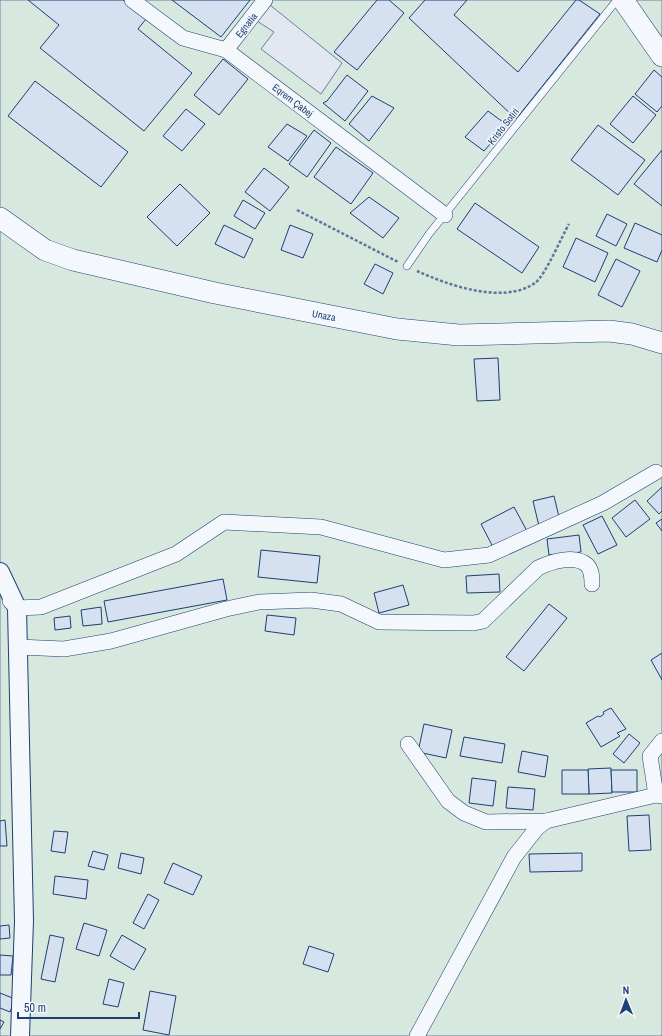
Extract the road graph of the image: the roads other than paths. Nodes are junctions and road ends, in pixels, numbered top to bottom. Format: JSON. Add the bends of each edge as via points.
{"nodes":[{"id":1,"x":132,"y":0,"type":"edge"},
{"id":2,"x":265,"y":0,"type":"edge"},
{"id":3,"x":617,"y":0,"type":"edge"},
{"id":4,"x":624,"y":0,"type":"edge"},
{"id":5,"x":226,"y":50,"type":"junction"},
{"id":6,"x":662,"y":56,"type":"edge"},
{"id":7,"x":445,"y":215,"type":"junction"},
{"id":8,"x":0,"y":218,"type":"edge"},
{"id":9,"x":407,"y":266,"type":"road end"},
{"id":10,"x":662,"y":343,"type":"edge"},
{"id":11,"x":656,"y":472,"type":"dead end"},
{"id":12,"x":0,"y":572,"type":"edge"},
{"id":13,"x":592,"y":584,"type":"dead end"},
{"id":14,"x":0,"y":592,"type":"edge"},
{"id":15,"x":17,"y":608,"type":"junction"},
{"id":16,"x":18,"y":646,"type":"junction"},
{"id":17,"x":662,"y":741,"type":"edge"},
{"id":18,"x":408,"y":744,"type":"dead end"},
{"id":19,"x":659,"y":796,"type":"edge"},
{"id":20,"x":546,"y":821,"type":"junction"},
{"id":21,"x":20,"y":1036,"type":"edge"},
{"id":22,"x":417,"y":1036,"type":"edge"}],
"edges":[{"from":1,"to":5,"type":"street","name":"Eqrem Çabej","via":[[183,38]]},
{"from":2,"to":5,"type":"street","name":"Egnatia"},
{"from":3,"to":7,"type":"lane","name":"Kristo Sotiri"},
{"from":4,"to":6,"type":"main road"},
{"from":5,"to":7,"type":"street","name":"Eqrem Çabej"},
{"from":7,"to":9,"type":"lane","name":"Kristo Sotiri"},
{"from":8,"to":10,"type":"main road","name":"Unaza","via":[[45,250],[73,260],[332,317],[439,334],[609,331],[632,334]]},
{"from":11,"to":15,"type":"street","via":[[603,503],[489,555],[444,560],[321,527],[224,522],[176,554],[41,607]]},
{"from":12,"to":15,"type":"street"},
{"from":13,"to":16,"type":"street","via":[[591,571],[587,565],[578,561],[562,560],[538,568],[483,621],[474,623],[379,622],[341,604],[311,600],[259,602],[111,641],[64,649]]},
{"from":14,"to":15,"type":"street"},
{"from":15,"to":16,"type":"street"},
{"from":16,"to":21,"type":"street","via":[[24,920]]},
{"from":17,"to":19,"type":"street","via":[[650,756]]},
{"from":18,"to":20,"type":"street","via":[[448,801],[464,813],[486,822]]},
{"from":19,"to":20,"type":"street"},
{"from":20,"to":22,"type":"street","via":[[537,828],[514,857]]}]}
